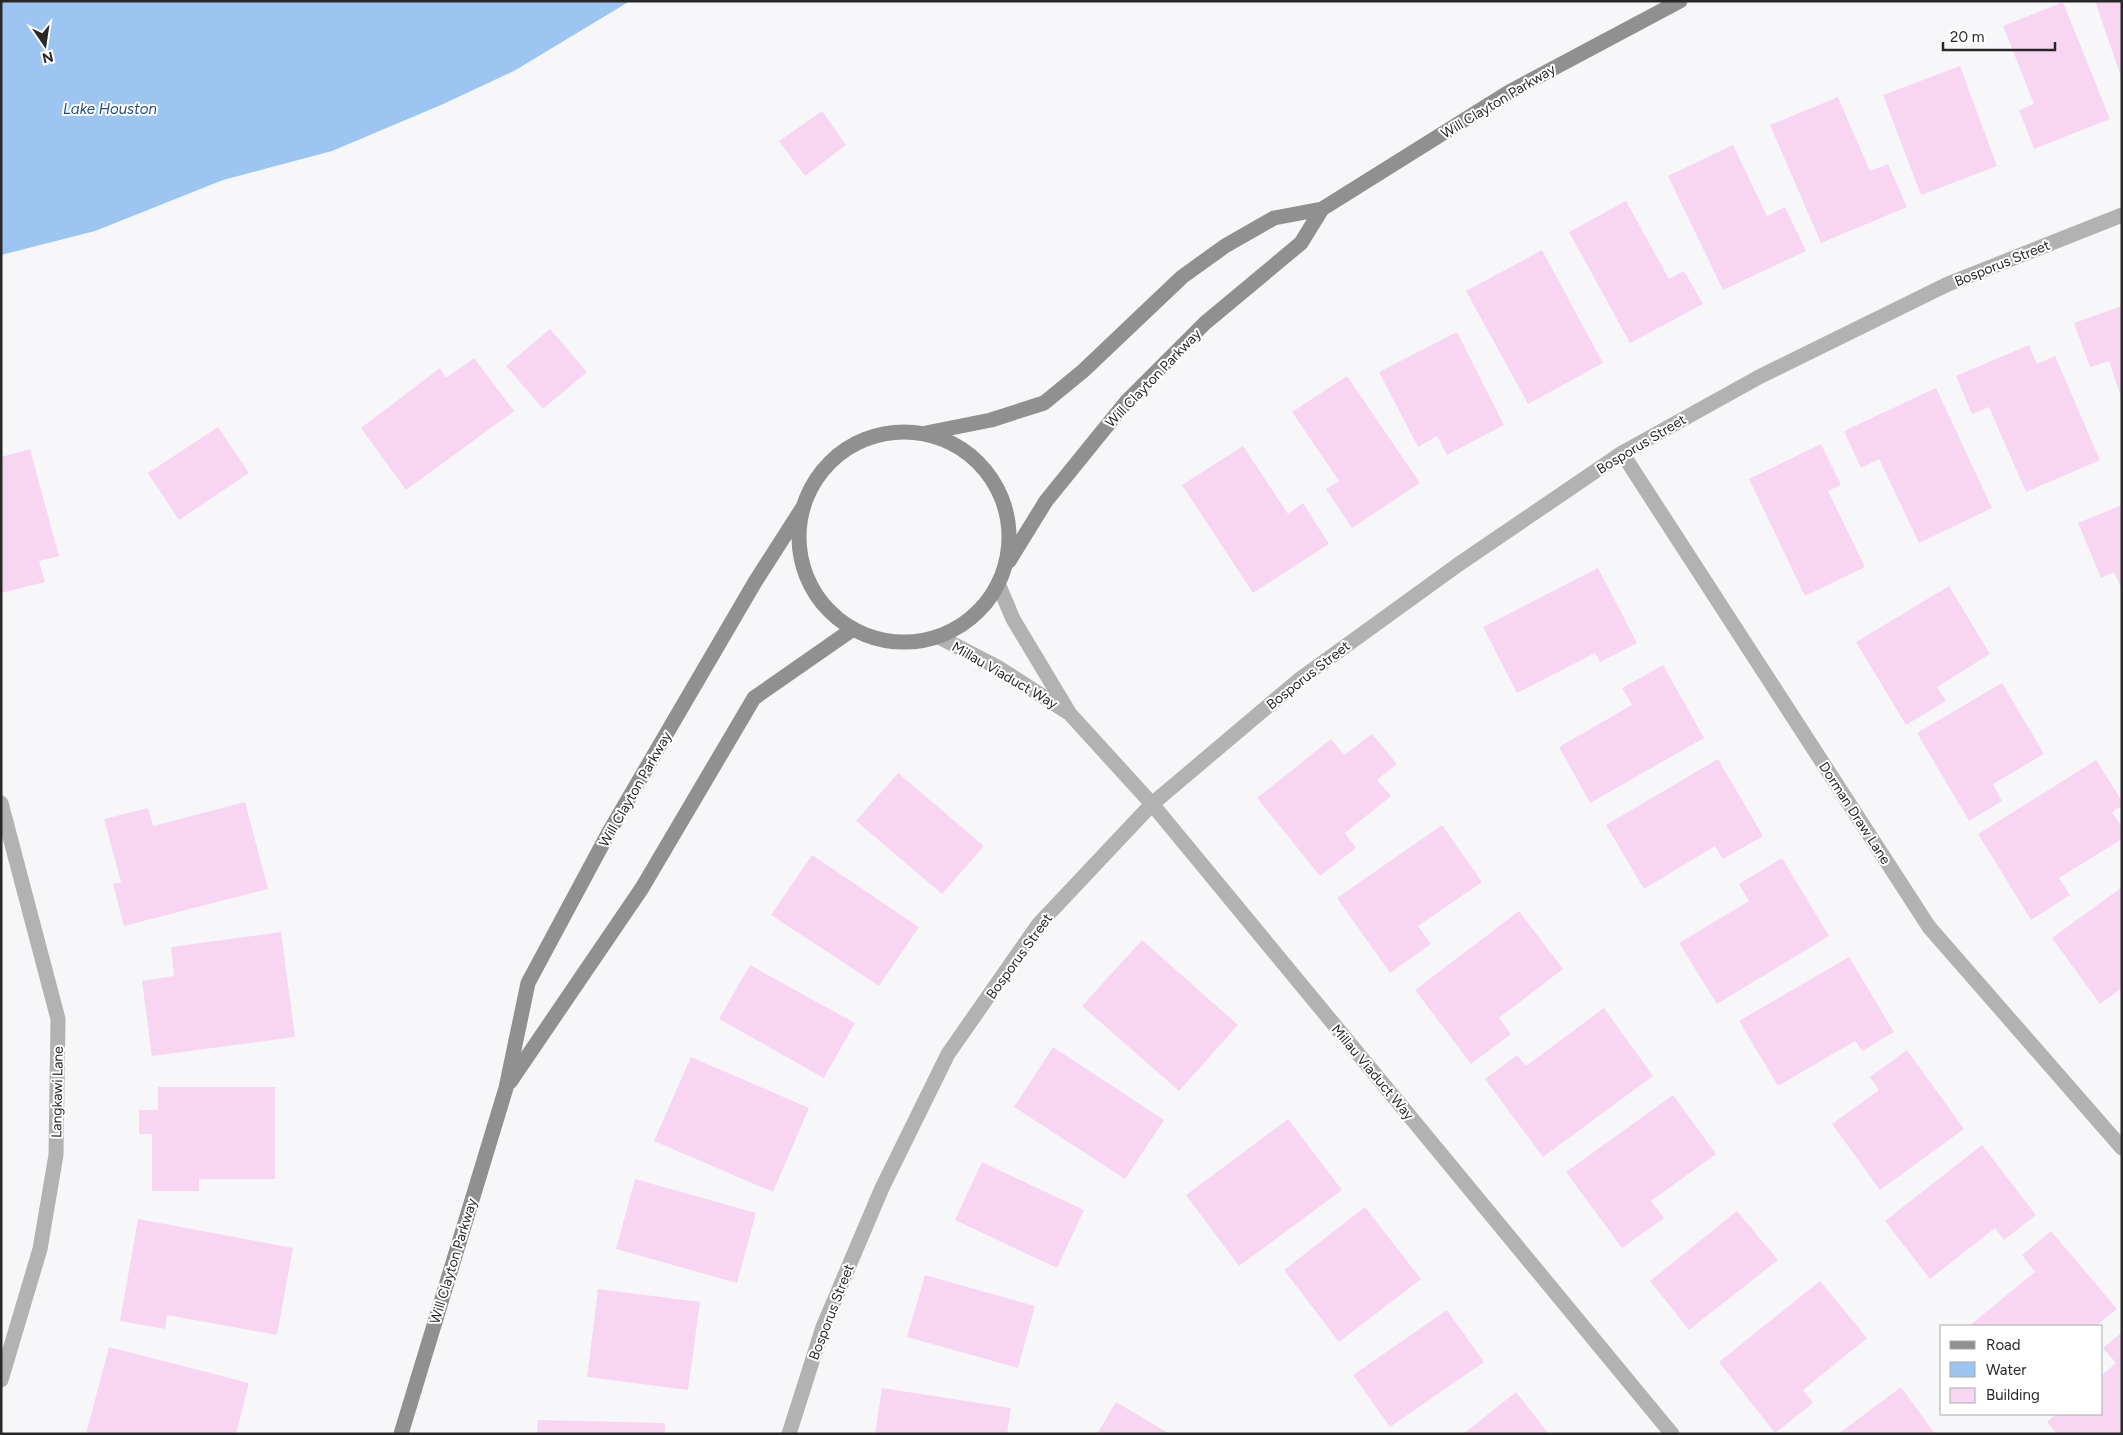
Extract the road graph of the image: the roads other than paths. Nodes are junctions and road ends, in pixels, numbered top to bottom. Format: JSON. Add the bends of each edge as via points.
{"nodes":[{"id":1,"x":1680,"y":1,"type":"edge"},
{"id":2,"x":1322,"y":209,"type":"junction"},
{"id":3,"x":2122,"y":215,"type":"edge"},
{"id":4,"x":926,"y":433,"type":"junction"},
{"id":5,"x":1622,"y":453,"type":"junction"},
{"id":6,"x":803,"y":507,"type":"junction"},
{"id":7,"x":1006,"y":567,"type":"junction"},
{"id":8,"x":1000,"y":588,"type":"junction"},
{"id":9,"x":853,"y":629,"type":"junction"},
{"id":10,"x":939,"y":637,"type":"junction"},
{"id":11,"x":1070,"y":714,"type":"junction"},
{"id":12,"x":1,"y":803,"type":"edge"},
{"id":13,"x":1152,"y":804,"type":"junction"},
{"id":14,"x":506,"y":1088,"type":"junction"},
{"id":15,"x":2122,"y":1148,"type":"edge"},
{"id":16,"x":1,"y":1380,"type":"edge"},
{"id":17,"x":401,"y":1434,"type":"edge"},
{"id":18,"x":789,"y":1434,"type":"edge"},
{"id":19,"x":1672,"y":1434,"type":"edge"}],
"edges":[{"from":1,"to":2,"type":"street","name":"Will Clayton Parkway","via":[[1508,92]]},
{"from":2,"to":4,"type":"street","name":"Will Clayton Parkway","via":[[1274,218],[1225,246],[1182,277],[1083,372],[1044,403],[991,420]]},
{"from":2,"to":7,"type":"street","name":"Will Clayton Parkway","via":[[1301,243],[1205,324],[1127,401],[1046,501]]},
{"from":3,"to":5,"type":"street","name":"Bosporus Street","via":[[1948,284],[1759,377]]},
{"from":4,"to":6,"type":"street","via":[[904,432],[869,438],[837,455],[816,478]]},
{"from":4,"to":7,"type":"street","via":[[971,456],[994,482],[1006,509],[1010,538]]},
{"from":5,"to":13,"type":"street","name":"Bosporus Street","via":[[1459,564],[1300,679]]},
{"from":5,"to":15,"type":"street","name":"Dorman Draw Lane","via":[[1929,926]]},
{"from":6,"to":9,"type":"street","via":[[798,538],[803,570],[817,598]]},
{"from":6,"to":14,"type":"street","name":"Will Clayton Parkway","via":[[754,582],[609,832],[528,983]]},
{"from":7,"to":8,"type":"street"},
{"from":8,"to":10,"type":"street","via":[[970,620]]},
{"from":8,"to":11,"type":"street","name":"Millau Viaduct Way"},
{"from":9,"to":10,"type":"street","via":[[870,637],[905,643]]},
{"from":9,"to":14,"type":"street","name":"Will Clayton Parkway","via":[[754,698],[642,888]]},
{"from":10,"to":11,"type":"street","name":"Millau Viaduct Way","via":[[999,668]]},
{"from":11,"to":13,"type":"street","name":"Millau Viaduct Way"},
{"from":12,"to":16,"type":"street","name":"Langkawi Lane","via":[[58,1019],[56,1155],[40,1249]]},
{"from":13,"to":18,"type":"street","name":"Bosporus Street","via":[[1038,926],[948,1054],[882,1188],[823,1327]]},
{"from":13,"to":19,"type":"street","name":"Millau Viaduct Way"},
{"from":14,"to":17,"type":"street","name":"Will Clayton Parkway"}]}
